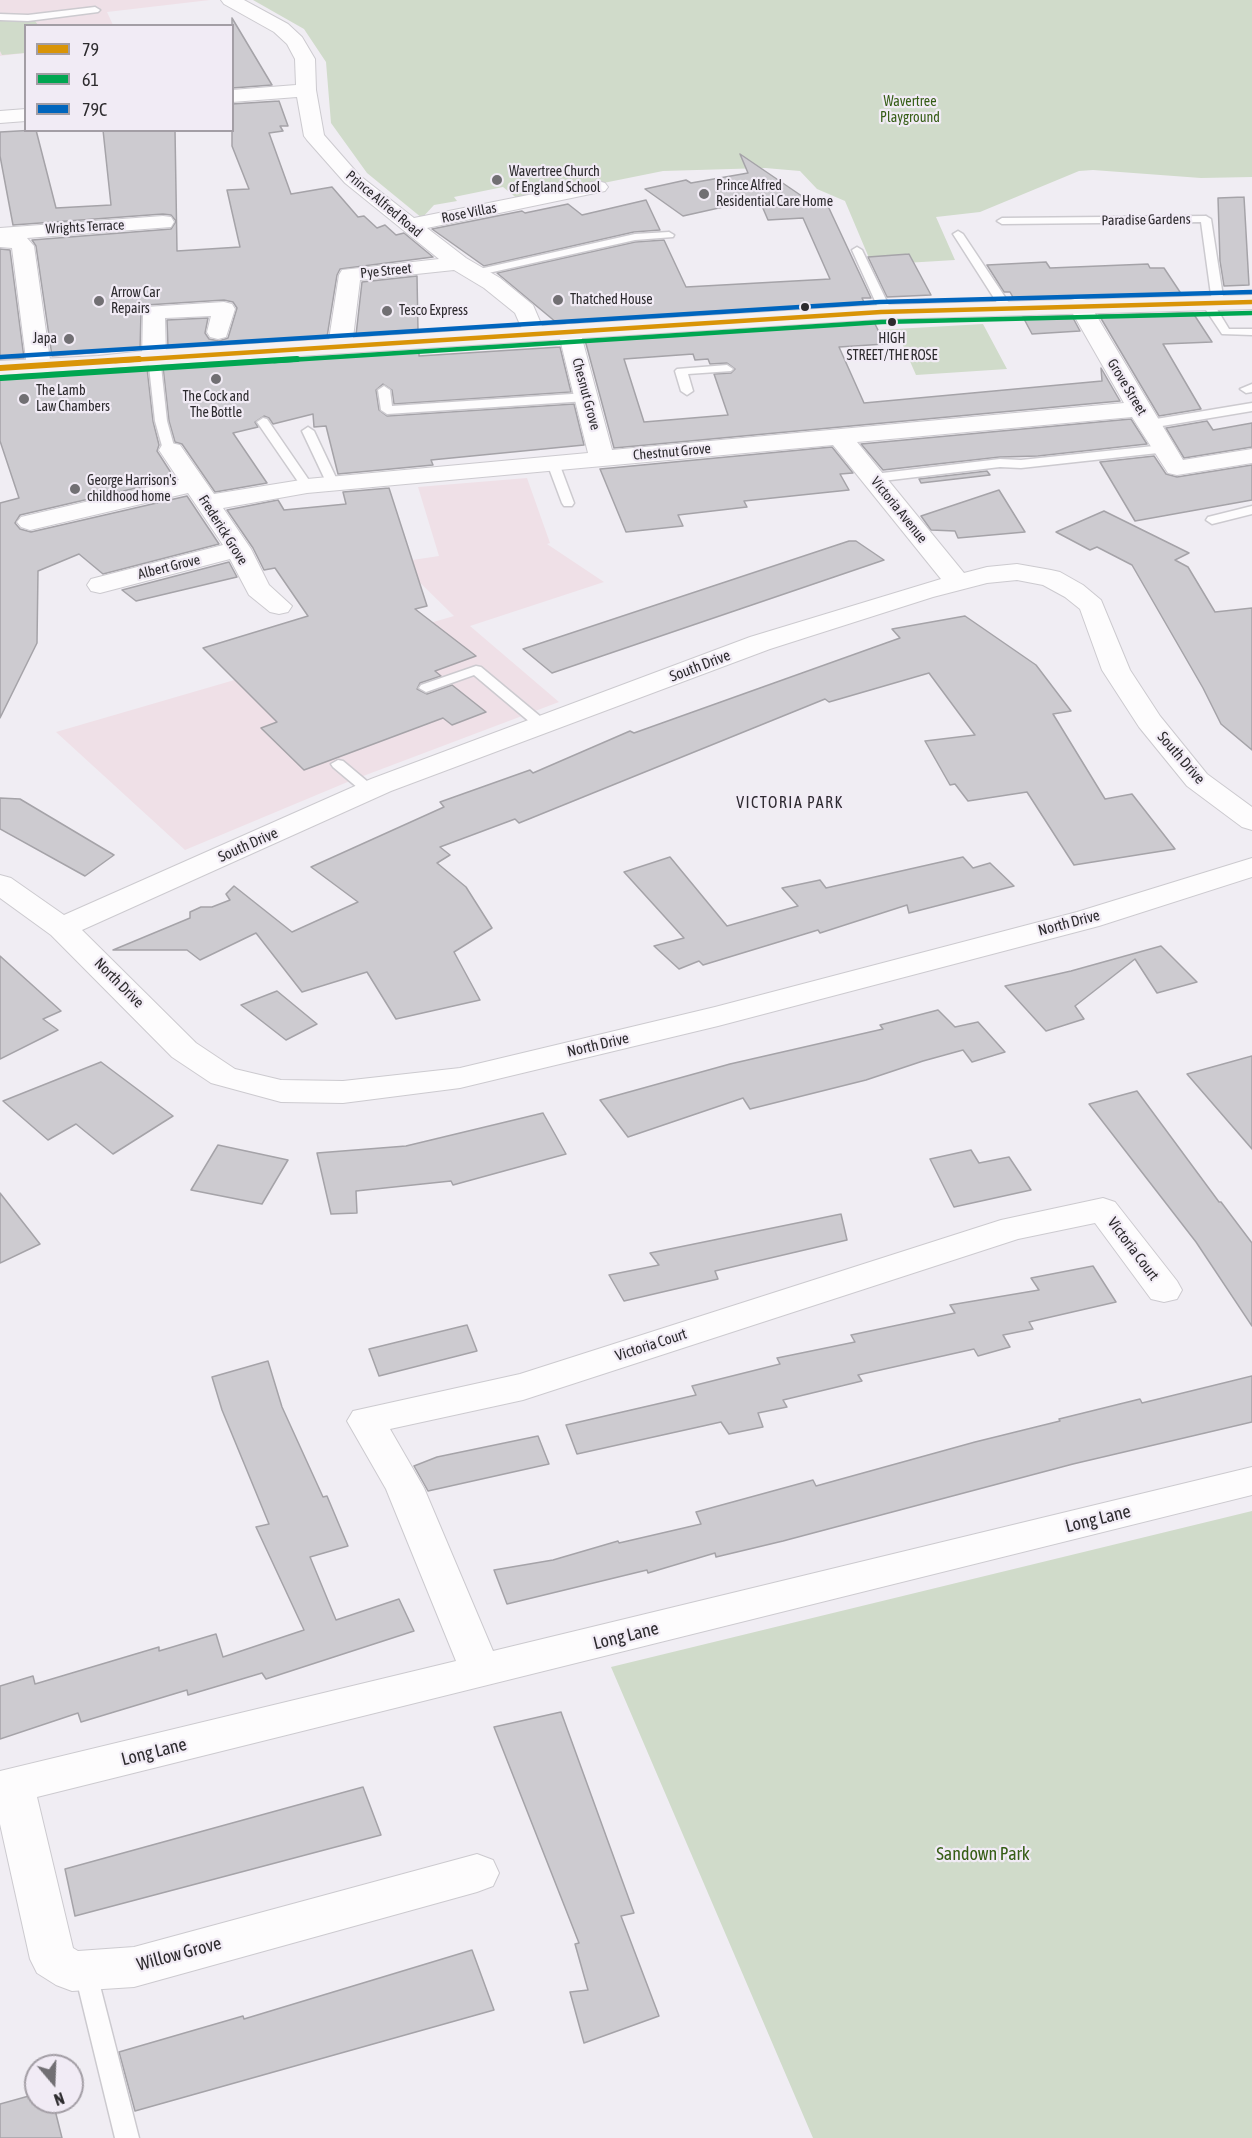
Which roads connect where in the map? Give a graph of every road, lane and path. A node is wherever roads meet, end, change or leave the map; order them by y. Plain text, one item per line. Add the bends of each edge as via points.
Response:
1 (230, 0) edge
2 (95, 10) dead end
3 (0, 17) edge
4 (44, 21) edge
5 (306, 90) junction
6 (234, 96) edge
7 (24, 115) edge
8 (0, 117) edge
9 (598, 187) dead end
10 (1002, 221) dead end
11 (163, 222) dead end
12 (410, 225) junction
13 (958, 234) dead end
14 (669, 235) dead end
15 (7, 238) edge
16 (857, 250) dead end
17 (466, 268) junction
18 (1252, 302) edge
19 (1213, 304) junction
20 (1079, 305) junction
21 (1007, 309) junction
22 (886, 312) junction
23 (569, 331) junction
24 (218, 332) dead end
25 (1252, 332) edge
26 (534, 333) junction
27 (340, 346) junction
28 (154, 357) junction
29 (39, 367) junction
30 (0, 368) edge
31 (727, 369) dead end
32 (384, 390) dead end
33 (687, 391) dead end
34 (587, 397) junction
35 (439, 407) junction
36 (1252, 407) edge
37 (1144, 416) junction
38 (443, 421) dead end
39 (263, 422) dead end
40 (308, 431) dead end
41 (840, 437) junction
42 (170, 448) joint
43 (1252, 456) edge
44 (602, 458) junction
45 (1170, 459) junction
46 (553, 463) junction
47 (874, 478) junction
48 (333, 484) junction
49 (307, 486) junction
50 (200, 494) junction
51 (568, 503) dead end
52 (1252, 510) edge
53 (1212, 520) dead end
54 (30, 522) dead end
55 (238, 549) junction
56 (958, 582) junction
57 (100, 585) dead end
58 (279, 606) dead end
59 (426, 688) dead end
60 (542, 725) junction
61 (338, 764) dead end
62 (369, 790) junction
63 (1252, 821) edge
64 (1252, 867) edge
65 (0, 884) edge
66 (62, 928) junction
67 (1164, 1290) dead end
68 (1252, 1481) edge
69 (481, 1672) junction
70 (7, 1787) edge
71 (477, 1873) dead end
72 (85, 1970) junction
73 (127, 2138) edge

1 - 5 street, Prince Alfred Road via 281,28 296,41 305,59
2 - 4 lane
3 - 4 lane
5 - 6 street
5 - 12 street, Prince Alfred Road via 314,136 352,179
7 - 8 street
9 - 12 street, Rose Villas
10 - 19 lane, Paradise Gardens via 1206,219
11 - 15 street, Wrights Terrace
12 - 17 street, Prince Alfred Road
13 - 21 lane
14 - 17 lane via 635,237
15 - 29 street
16 - 22 lane
17 - 26 street, Prince Alfred Road via 525,310
17 - 27 street, Pye Street via 350,275
18 - 19 main road
19 - 20 main road
19 - 25 lane via 1226,332
20 - 21 main road
20 - 37 street, Grove Street
21 - 22 main road
22 - 23 main road
23 - 26 main road
23 - 34 street, Chesnut Grove
24 - 28 street via 224,309 154,312
26 - 27 main road
27 - 28 main road
28 - 29 main road
28 - 42 lane via 161,420
29 - 30 main road
31 - 33 lane via 681,371
32 - 35 lane via 387,410
34 - 35 lane
34 - 44 street, Chesnut Grove
35 - 38 lane
36 - 37 lane
37 - 41 street, Chestnut Grove
37 - 45 street, Grove Street
39 - 49 lane
40 - 48 lane
41 - 44 street, Chestnut Grove
41 - 47 street, Victoria Avenue
42 - 50 street, Frederick Grove
43 - 45 street
44 - 46 street, Chestnut Grove
45 - 47 lane via 1000,463
46 - 48 street, Chestnut Grove
46 - 51 lane
47 - 56 street, Victoria Avenue
48 - 49 street, Chestnut Grove
49 - 50 street, Chestnut Grove
50 - 54 street, Chestnut Grove
50 - 55 street, Frederick Grove
52 - 53 lane
55 - 57 street, Albert Grove
55 - 58 street, Frederick Grove via 258,589
56 - 60 street, South Drive via 775,638
56 - 63 street, South Drive via 1017,572 1051,578 1074,591 1092,606 1116,670 1149,721 1197,780
59 - 60 lane via 476,670
60 - 62 street, South Drive
61 - 62 lane
62 - 66 street, South Drive
64 - 66 street, North Drive via 1088,919 718,1016 460,1078 343,1092 281,1091 223,1076 184,1050
65 - 66 street, North Drive
67 - 69 street, Victoria Court via 1103,1210 1013,1228 523,1387 366,1421 405,1488
68 - 69 street, Long Lane
69 - 70 street, Long Lane
70 - 72 street, Willow Grove via 53,1959 72,1971
71 - 72 street, Willow Grove via 135,1967
72 - 73 lane

